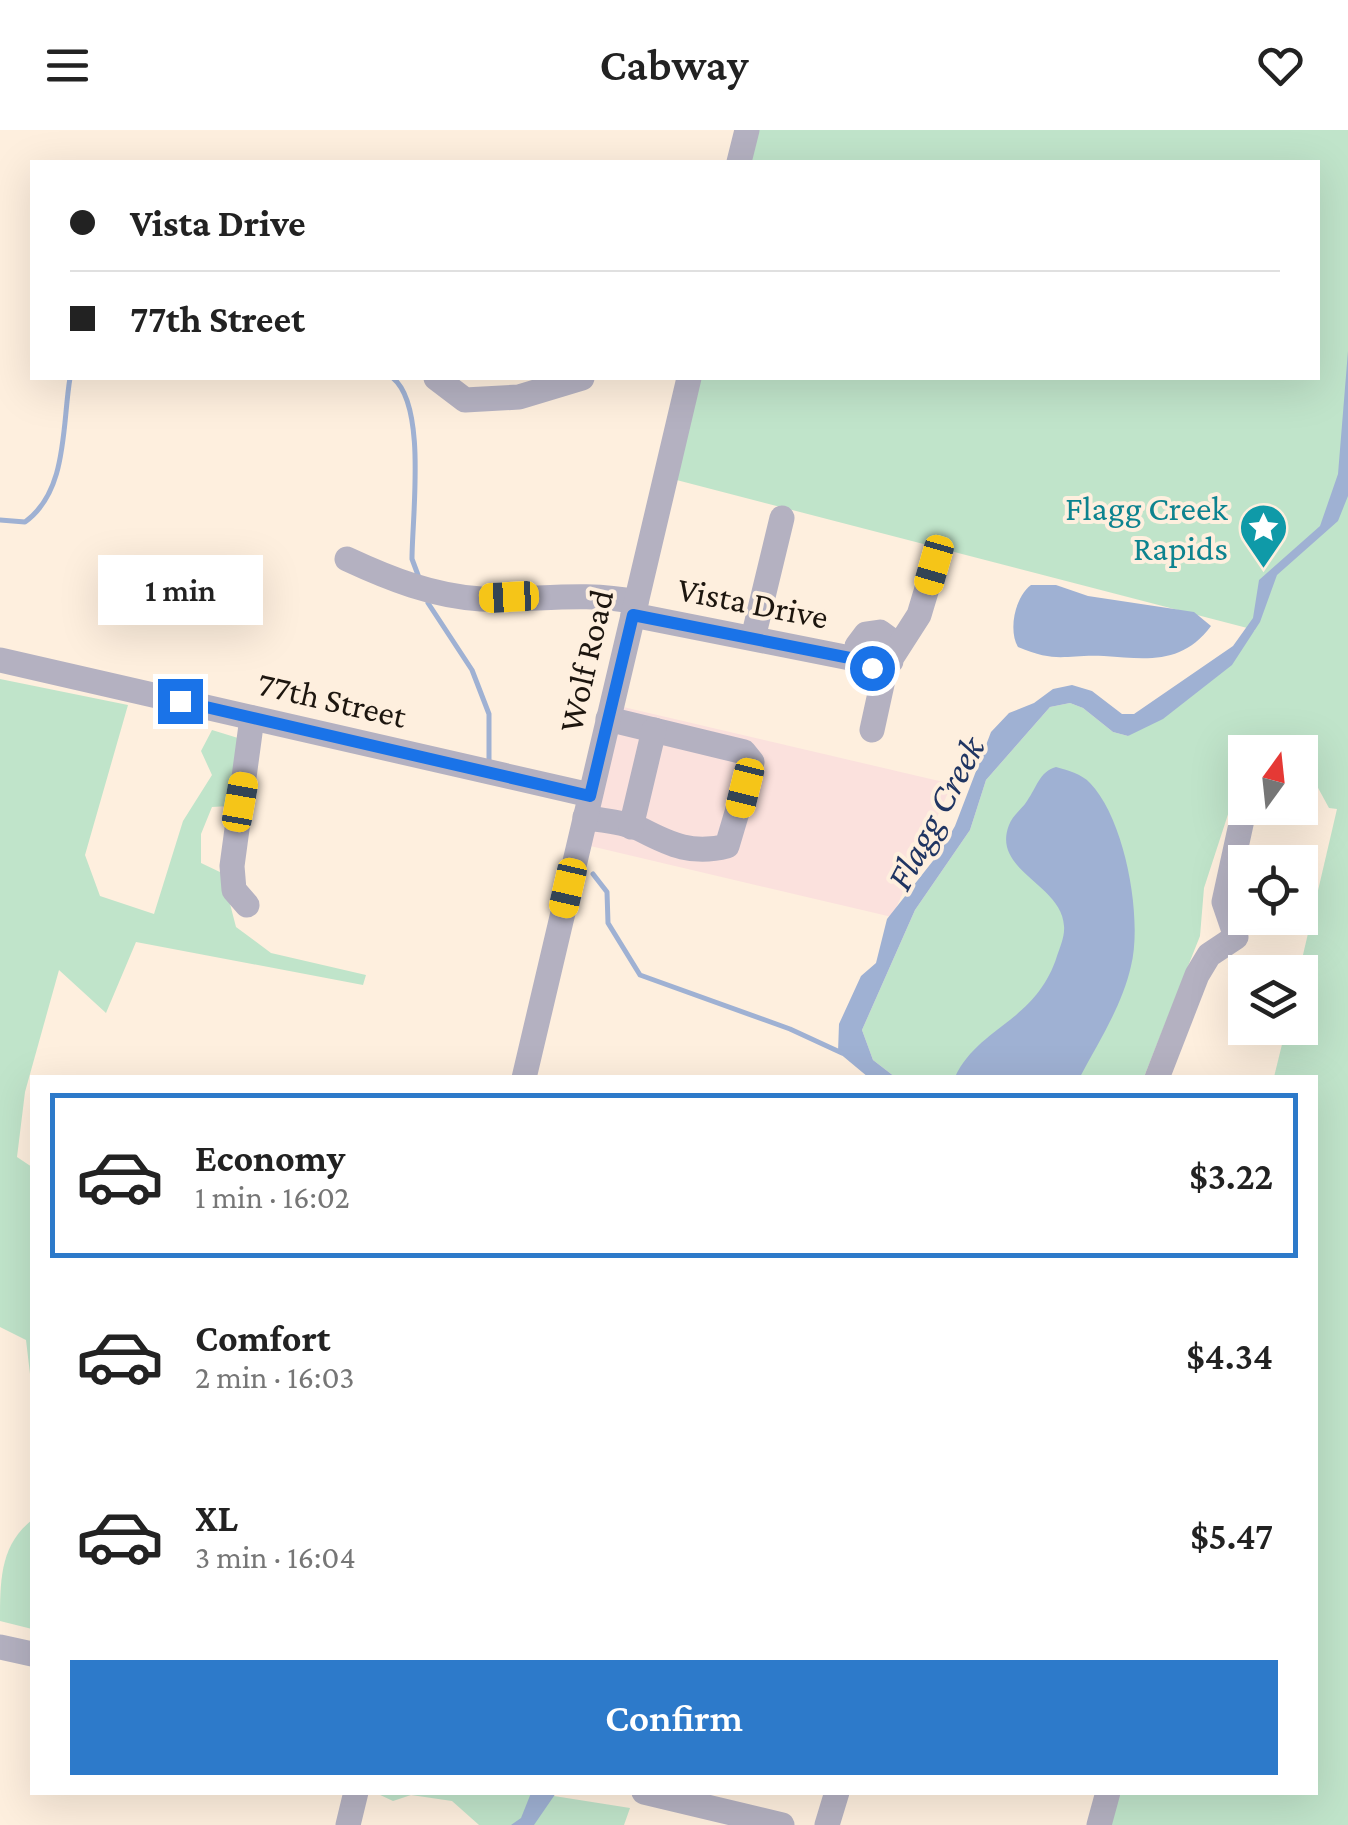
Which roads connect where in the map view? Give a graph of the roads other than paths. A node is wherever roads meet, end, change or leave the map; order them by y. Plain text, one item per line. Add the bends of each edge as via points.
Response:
1 (747, 130) edge
2 (740, 160) edge
3 (439, 380) edge
4 (576, 380) edge
5 (689, 380) edge
6 (782, 518) dead end
7 (348, 559) dead end
8 (934, 565) dead end
9 (634, 608) junction
10 (753, 638) junction
11 (0, 660) edge
12 (880, 660) junction
13 (252, 718) junction
14 (608, 719) junction
15 (654, 730) junction
16 (872, 730) dead end
17 (588, 806) junction
18 (1241, 825) edge
19 (631, 827) junction
20 (247, 906) dead end
21 (525, 1075) edge
22 (1158, 1075) edge
23 (0, 1647) edge
24 (30, 1654) edge
25 (355, 1795) edge
26 (657, 1795) edge
27 (836, 1795) edge
28 (1107, 1795) edge
29 (348, 1825) edge
30 (782, 1825) edge
31 (826, 1825) edge
32 (1099, 1825) edge

1 - 2 street
3 - 4 street via 465,400 519,398
5 - 9 street, Wolf Road
6 - 10 street
7 - 9 street, Vista Drive via 399,583 444,594 595,594
8 - 12 street via 919,615
9 - 10 street, Vista Drive
9 - 14 street, Wolf Road
10 - 12 street, Vista Drive
11 - 13 street, 77th Street
12 - 16 street
13 - 17 street, 77th Street
13 - 20 street via 232,866 234,890
14 - 15 street
14 - 17 street, Wolf Road
15 - 19 street
15 - 19 street, 77th Street via 744,752 752,762 728,846 667,846
17 - 19 street, 77th Street
17 - 21 street, Wolf Road
18 - 22 street via 1224,902 1236,937 1209,956 1197,975
23 - 24 street
25 - 29 street
26 - 30 street
27 - 31 street
28 - 32 street

